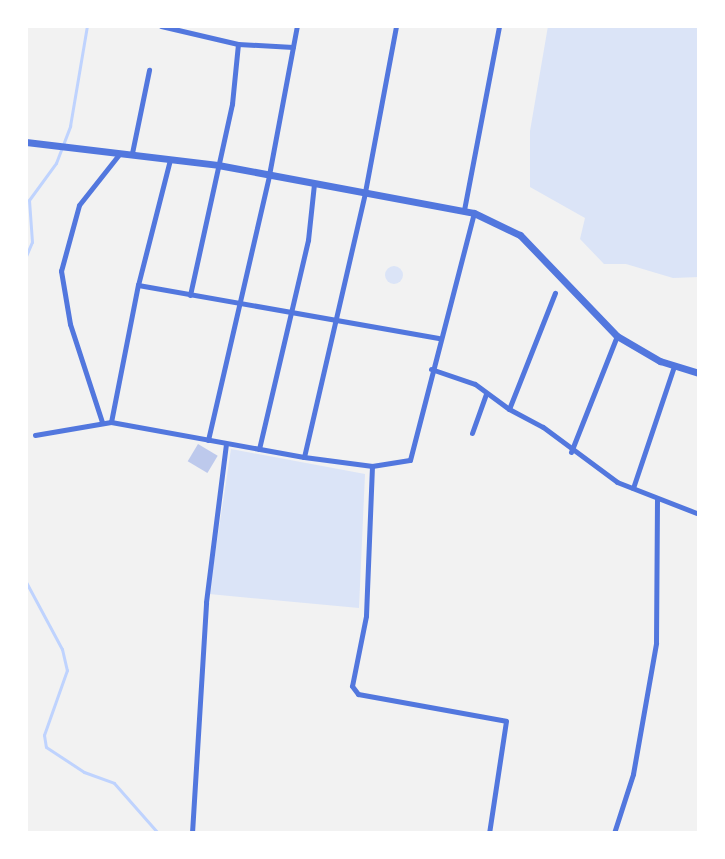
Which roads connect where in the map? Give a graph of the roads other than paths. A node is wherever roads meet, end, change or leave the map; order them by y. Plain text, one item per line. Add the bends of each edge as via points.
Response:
1 (161, 26) edge
2 (297, 26) edge
3 (396, 26) edge
4 (499, 26) edge
5 (238, 44) junction
6 (293, 47) junction
7 (149, 70) dead end
8 (26, 142) edge
9 (121, 152) junction
10 (132, 153) junction
11 (170, 159) junction
12 (218, 165) junction
13 (269, 175) junction
14 (314, 184) junction
15 (365, 192) junction
16 (464, 210) junction
17 (474, 213) junction
18 (138, 285) junction
19 (555, 293) dead end
20 (190, 295) junction
21 (237, 304) junction
22 (292, 312) junction
23 (334, 318) junction
24 (617, 336) junction
25 (438, 338) junction
26 (674, 366) junction
27 (431, 369) junction
28 (699, 373) edge
29 (486, 394) junction
30 (509, 409) junction
31 (102, 422) junction
32 (111, 422) junction
33 (472, 433) dead end
34 (35, 435) dead end
35 (208, 440) junction
36 (226, 444) junction
37 (259, 449) junction
38 (571, 452) junction
39 (304, 457) junction
40 (372, 466) junction
41 (633, 488) junction
42 (657, 499) junction
43 (699, 513) edge
44 (192, 833) edge
45 (489, 833) edge
46 (614, 833) edge

1 - 5 street
2 - 6 street
3 - 15 street
4 - 16 street
5 - 6 street
5 - 12 street
6 - 13 street
7 - 10 street
8 - 9 street
9 - 10 street
9 - 31 street via 109,174 79,205 61,271 70,324
10 - 11 street
11 - 12 street
11 - 18 street
12 - 13 street
12 - 20 street
13 - 14 street
13 - 21 street
14 - 15 street
14 - 22 street
15 - 16 street
15 - 23 street
16 - 17 street
17 - 24 street via 520,235
17 - 25 street
18 - 20 street
18 - 32 street
19 - 30 street
20 - 21 street
21 - 22 street
21 - 35 street
22 - 23 street
22 - 37 street
23 - 25 street
23 - 39 street
24 - 26 street
24 - 38 street
25 - 27 street
26 - 28 street
26 - 41 street
27 - 29 street via 475,384
27 - 40 street via 410,460
29 - 30 street
29 - 33 street
30 - 38 street via 543,427
31 - 32 street
31 - 34 street
32 - 35 street
35 - 36 street
36 - 37 street
36 - 44 street via 206,602
37 - 39 street
38 - 41 street
39 - 40 street
40 - 45 street via 368,603 352,686 358,694 506,721
41 - 42 street
42 - 43 street
42 - 46 street via 656,643 633,774

